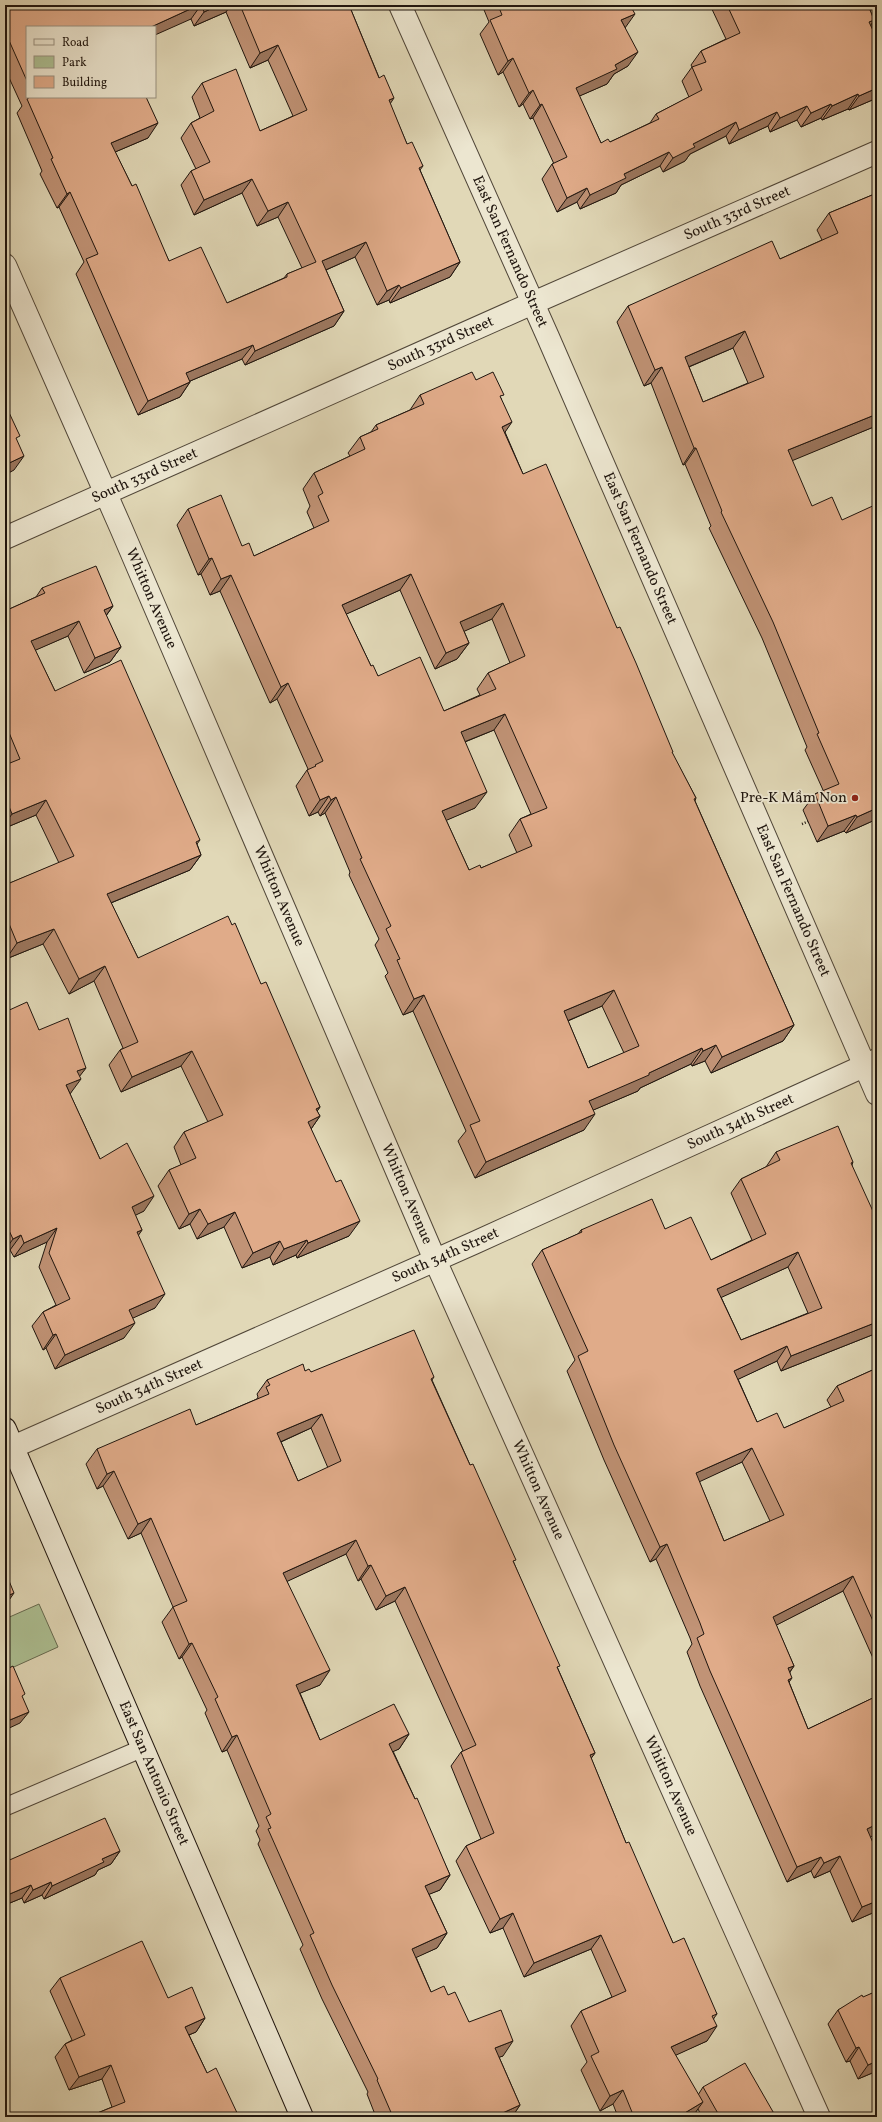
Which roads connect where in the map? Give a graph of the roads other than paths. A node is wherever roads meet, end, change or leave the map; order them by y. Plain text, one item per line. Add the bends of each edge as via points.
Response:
1 (400, 5) edge
2 (877, 152) edge
3 (5, 265) edge
4 (533, 302) junction
5 (105, 494) junction
6 (5, 538) edge
7 (871, 1063) edge
8 (877, 1094) edge
9 (436, 1260) junction
10 (8, 1442) edge
11 (143, 1748) junction
12 (5, 1807) edge
13 (302, 2117) edge
14 (819, 2117) edge

1 - 4 street, East San Fernando Street
2 - 4 street, South 33rd Street
3 - 5 street, Whitton Avenue
4 - 5 street, South 33rd Street
4 - 7 street, East San Fernando Street
5 - 6 street, South 33rd Street
5 - 9 street, Whitton Avenue
7 - 8 street, East San Fernando Street
7 - 9 street, South 34th Street
9 - 10 street, South 34th Street
9 - 14 street, Whitton Avenue
10 - 11 street, East San Antonio Street
11 - 12 lane
11 - 13 street, East San Antonio Street

